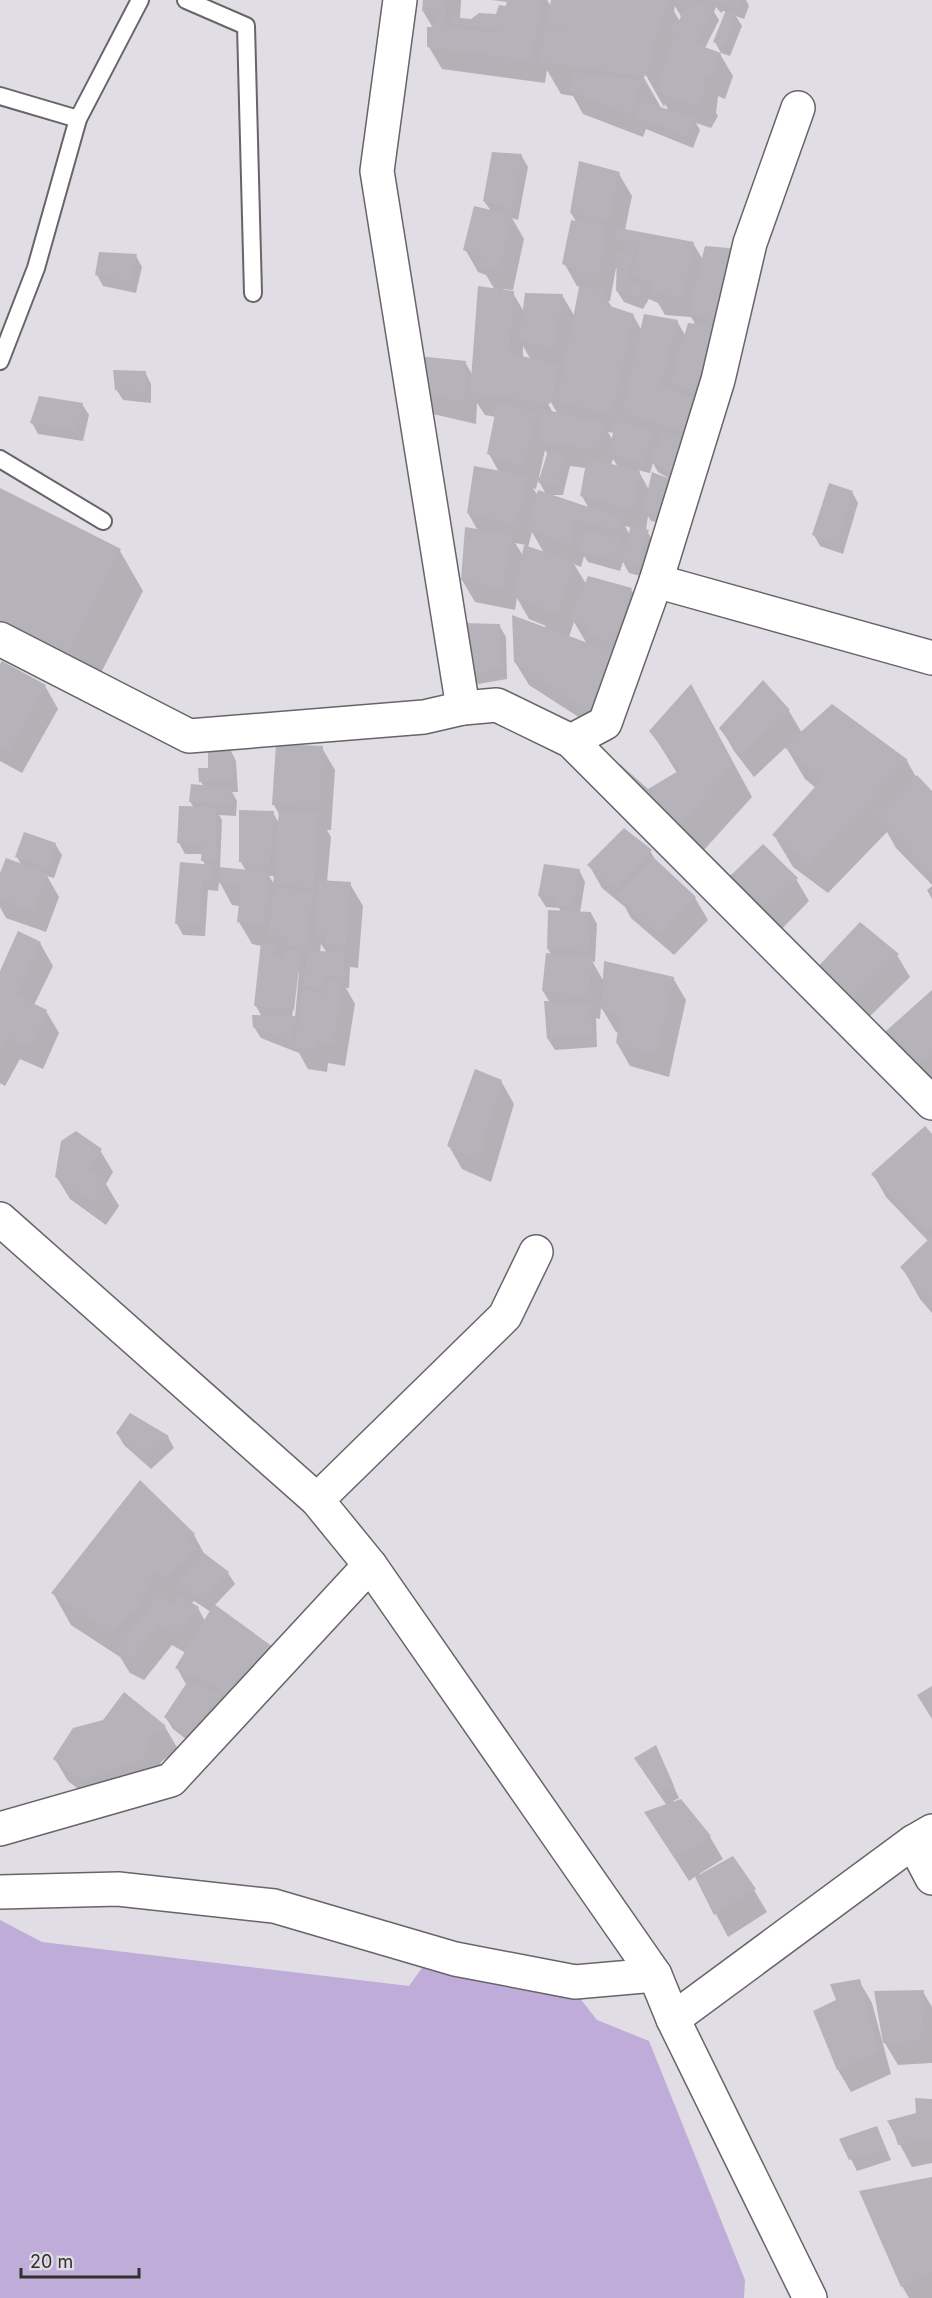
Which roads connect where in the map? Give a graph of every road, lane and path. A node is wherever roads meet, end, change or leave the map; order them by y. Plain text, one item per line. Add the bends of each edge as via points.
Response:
1 (140, 0) edge
2 (186, 0) edge
3 (400, 0) edge
4 (0, 96) edge
5 (798, 108) dead end
6 (78, 118) junction
7 (253, 293) dead end
8 (0, 361) edge
9 (0, 459) edge
10 (103, 521) dead end
11 (656, 581) junction
12 (0, 639) edge
13 (929, 660) edge
14 (463, 708) junction
15 (571, 741) junction
16 (932, 1103) edge
17 (0, 1219) edge
18 (536, 1252) dead end
19 (317, 1500) junction
20 (370, 1565) junction
21 (0, 1829) edge
22 (922, 1836) edge
23 (932, 1878) edge
24 (0, 1892) edge
25 (655, 1975) junction
26 (673, 2019) junction
27 (810, 2298) edge

1 - 6 lane
2 - 7 lane via 246,26
3 - 14 street via 378,171
4 - 6 lane
5 - 11 street via 750,243 718,380
6 - 8 lane via 36,268
9 - 10 lane
11 - 13 street
11 - 15 street via 605,723
12 - 14 street via 189,736 424,717
14 - 15 street via 497,705
15 - 16 street
17 - 19 street
18 - 19 street via 505,1316
19 - 20 street
20 - 21 street via 171,1780
20 - 25 street
22 - 23 street
22 - 26 street
24 - 25 street via 118,1889 274,1906 455,1959 575,1982
25 - 26 street
26 - 27 street

